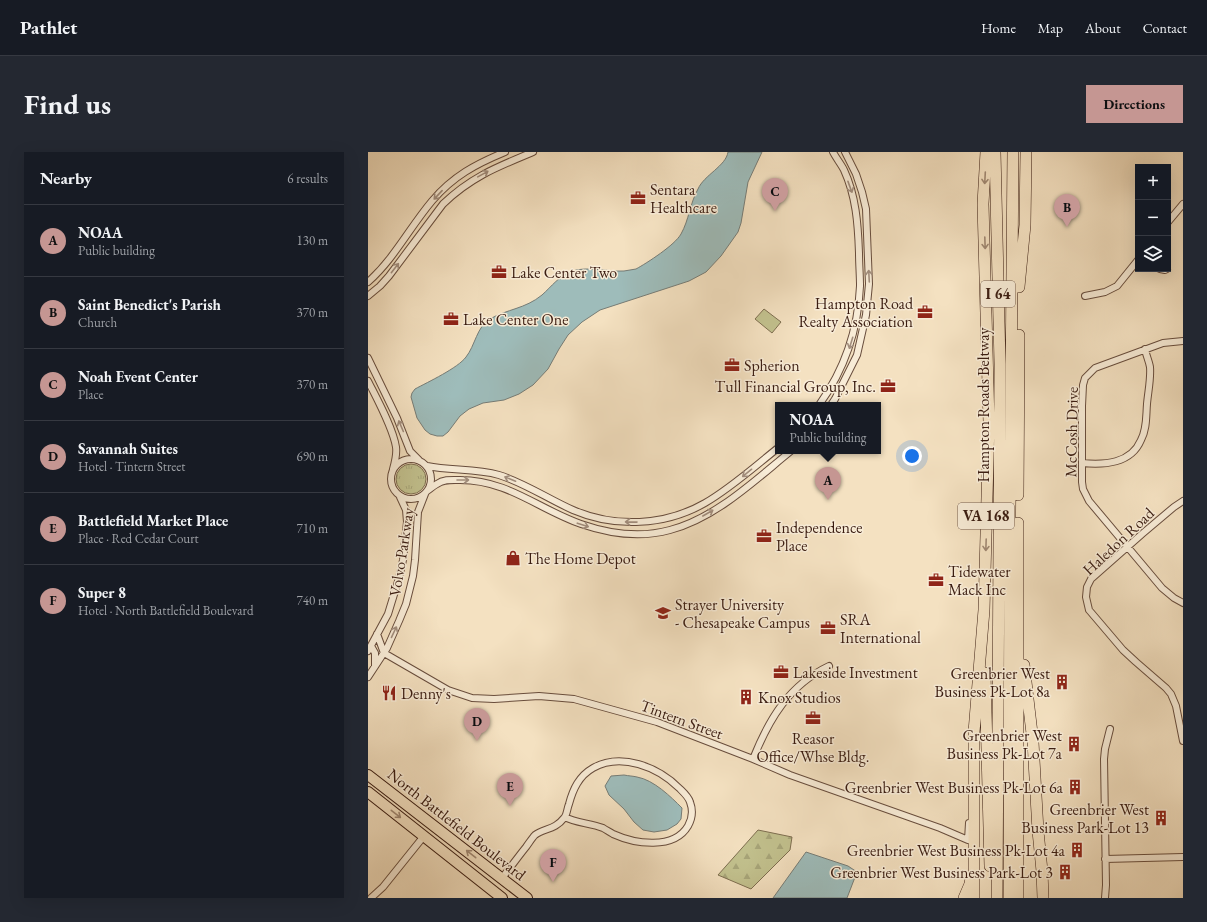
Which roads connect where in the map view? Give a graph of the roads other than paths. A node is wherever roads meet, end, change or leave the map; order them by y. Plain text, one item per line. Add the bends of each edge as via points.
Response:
1 (505, 152) edge
2 (533, 152) edge
3 (833, 152) edge
4 (845, 152) edge
5 (986, 152) edge
6 (995, 152) edge
7 (1001, 152) edge
8 (1013, 152) edge
9 (1020, 152) edge
10 (1026, 152) edge
11 (1183, 204) edge
12 (1171, 218) edge
13 (1135, 264) edge
14 (368, 282) edge
15 (1019, 287) junction
16 (368, 296) edge
17 (1085, 296) dead end
18 (1183, 341) edge
19 (1145, 349) junction
20 (368, 358) edge
21 (368, 381) edge
22 (821, 402) edge
23 (833, 402) edge
24 (775, 450) edge
25 (787, 454) edge
26 (418, 460) junction
27 (1082, 463) junction
28 (427, 466) junction
29 (393, 469) junction
30 (426, 492) junction
31 (400, 497) junction
32 (1183, 501) edge
33 (1127, 547) junction
34 (1183, 603) edge
35 (984, 610) junction
36 (1018, 612) junction
37 (378, 634) junction
38 (370, 648) edge
39 (384, 653) junction
40 (829, 666) dead end
41 (374, 669) junction
42 (368, 677) edge
43 (1110, 729) dead end
44 (1183, 740) edge
45 (971, 751) dead end
46 (753, 759) junction
47 (368, 775) edge
48 (368, 792) edge
49 (565, 817) junction
50 (1038, 831) junction
51 (424, 836) junction
52 (971, 843) junction
53 (1183, 857) edge
54 (1105, 859) junction
55 (502, 878) junction
56 (371, 898) edge
57 (502, 898) edge
58 (527, 898) edge
59 (964, 898) edge
60 (974, 898) edge
61 (991, 898) edge
62 (997, 898) edge
63 (1001, 898) edge
64 (1009, 898) edge
65 (1018, 898) edge
66 (1038, 898) edge
67 (1043, 898) edge
68 (1105, 898) edge

1 -> 14 street via 462,173 441,191 387,262
16 -> 2 street via 389,276 451,196 486,172
3 -> 22 street via 844,170 856,208 860,286 854,334 834,382
23 -> 4 street via 857,355 866,315 869,284 866,209 856,174
5 -> 35 highway, VA 168 via 984,204 989,422
6 - 62 highway, Hampton Roads Beltway / I 64 via 1000,364
7 - 63 highway
8 - 64 highway
9 - 15 highway, I 64
10 - 15 highway via 1025,225
11 - 12 street
13 - 17 street via 1117,286 1105,292
15 - 36 highway, I 64
18 - 19 street, McCosh Drive via 1163,343
19 - 27 street, McCosh Drive via 1098,366 1091,370 1083,383
19 - 27 street via 1150,371 1142,440 1126,458 1104,463
26 -> 20 street via 410,451
21 - 29 street, Volvo Parkway via 396,446
24 -> 28 street via 704,504 676,516 639,522 618,522 593,517 573,510 517,482 481,470 440,469
30 -> 25 street via 446,480 486,482 510,490 570,520 600,530 635,535 670,530 709,514
26 - 28 street
26 - 29 street via 404,460
27 - 33 street, McCosh Drive via 1083,489 1089,501
28 - 30 street, Volvo Parkway via 431,481
29 - 31 street, Volvo Parkway via 391,483
30 - 31 street, Volvo Parkway via 412,500
39 -> 30 street, Volvo Parkway via 410,589 416,560 418,512
31 - 37 street, Volvo Parkway via 406,510 407,522 403,560 388,614
32 - 33 street, Haledon Road
33 - 34 street, McCosh Drive via 1162,588
33 - 44 street, Haledon Road via 1090,580 1086,593 1088,606 1123,650 1171,694
35 - 52 highway, VA 168 via 974,732
35 - 61 highway
36 - 50 highway via 1033,742
36 - 65 highway, I 64
37 - 38 street, Volvo Parkway
37 - 39 street
38 - 41 street via 376,656
39 - 41 street, Volvo Parkway
39 - 46 street, Tintern Street via 448,690 472,698 539,696 574,699 662,724
40 - 46 street via 804,682 782,704 764,733
41 - 42 street, Volvo Parkway
43 - 54 street via 1104,759
45 - 52 street
46 - 52 street, Tintern Street via 792,776 940,828
55 -> 47 main road, North Battlefield Boulevard
48 -> 51 main road, North Battlefield Boulevard
49 - 49 street via 573,789 584,774 600,764 618,761 654,770 674,782 687,796 692,809 689,823 680,835 656,843 624,838 591,824
49 - 55 street via 555,826 535,835
50 - 66 highway
50 - 67 highway
51 - 56 street via 383,888
51 - 57 main road, North Battlefield Boulevard
52 - 59 highway via 970,884
52 - 60 highway, VA 168
53 - 54 street
54 - 68 street
55 - 58 main road, North Battlefield Boulevard

